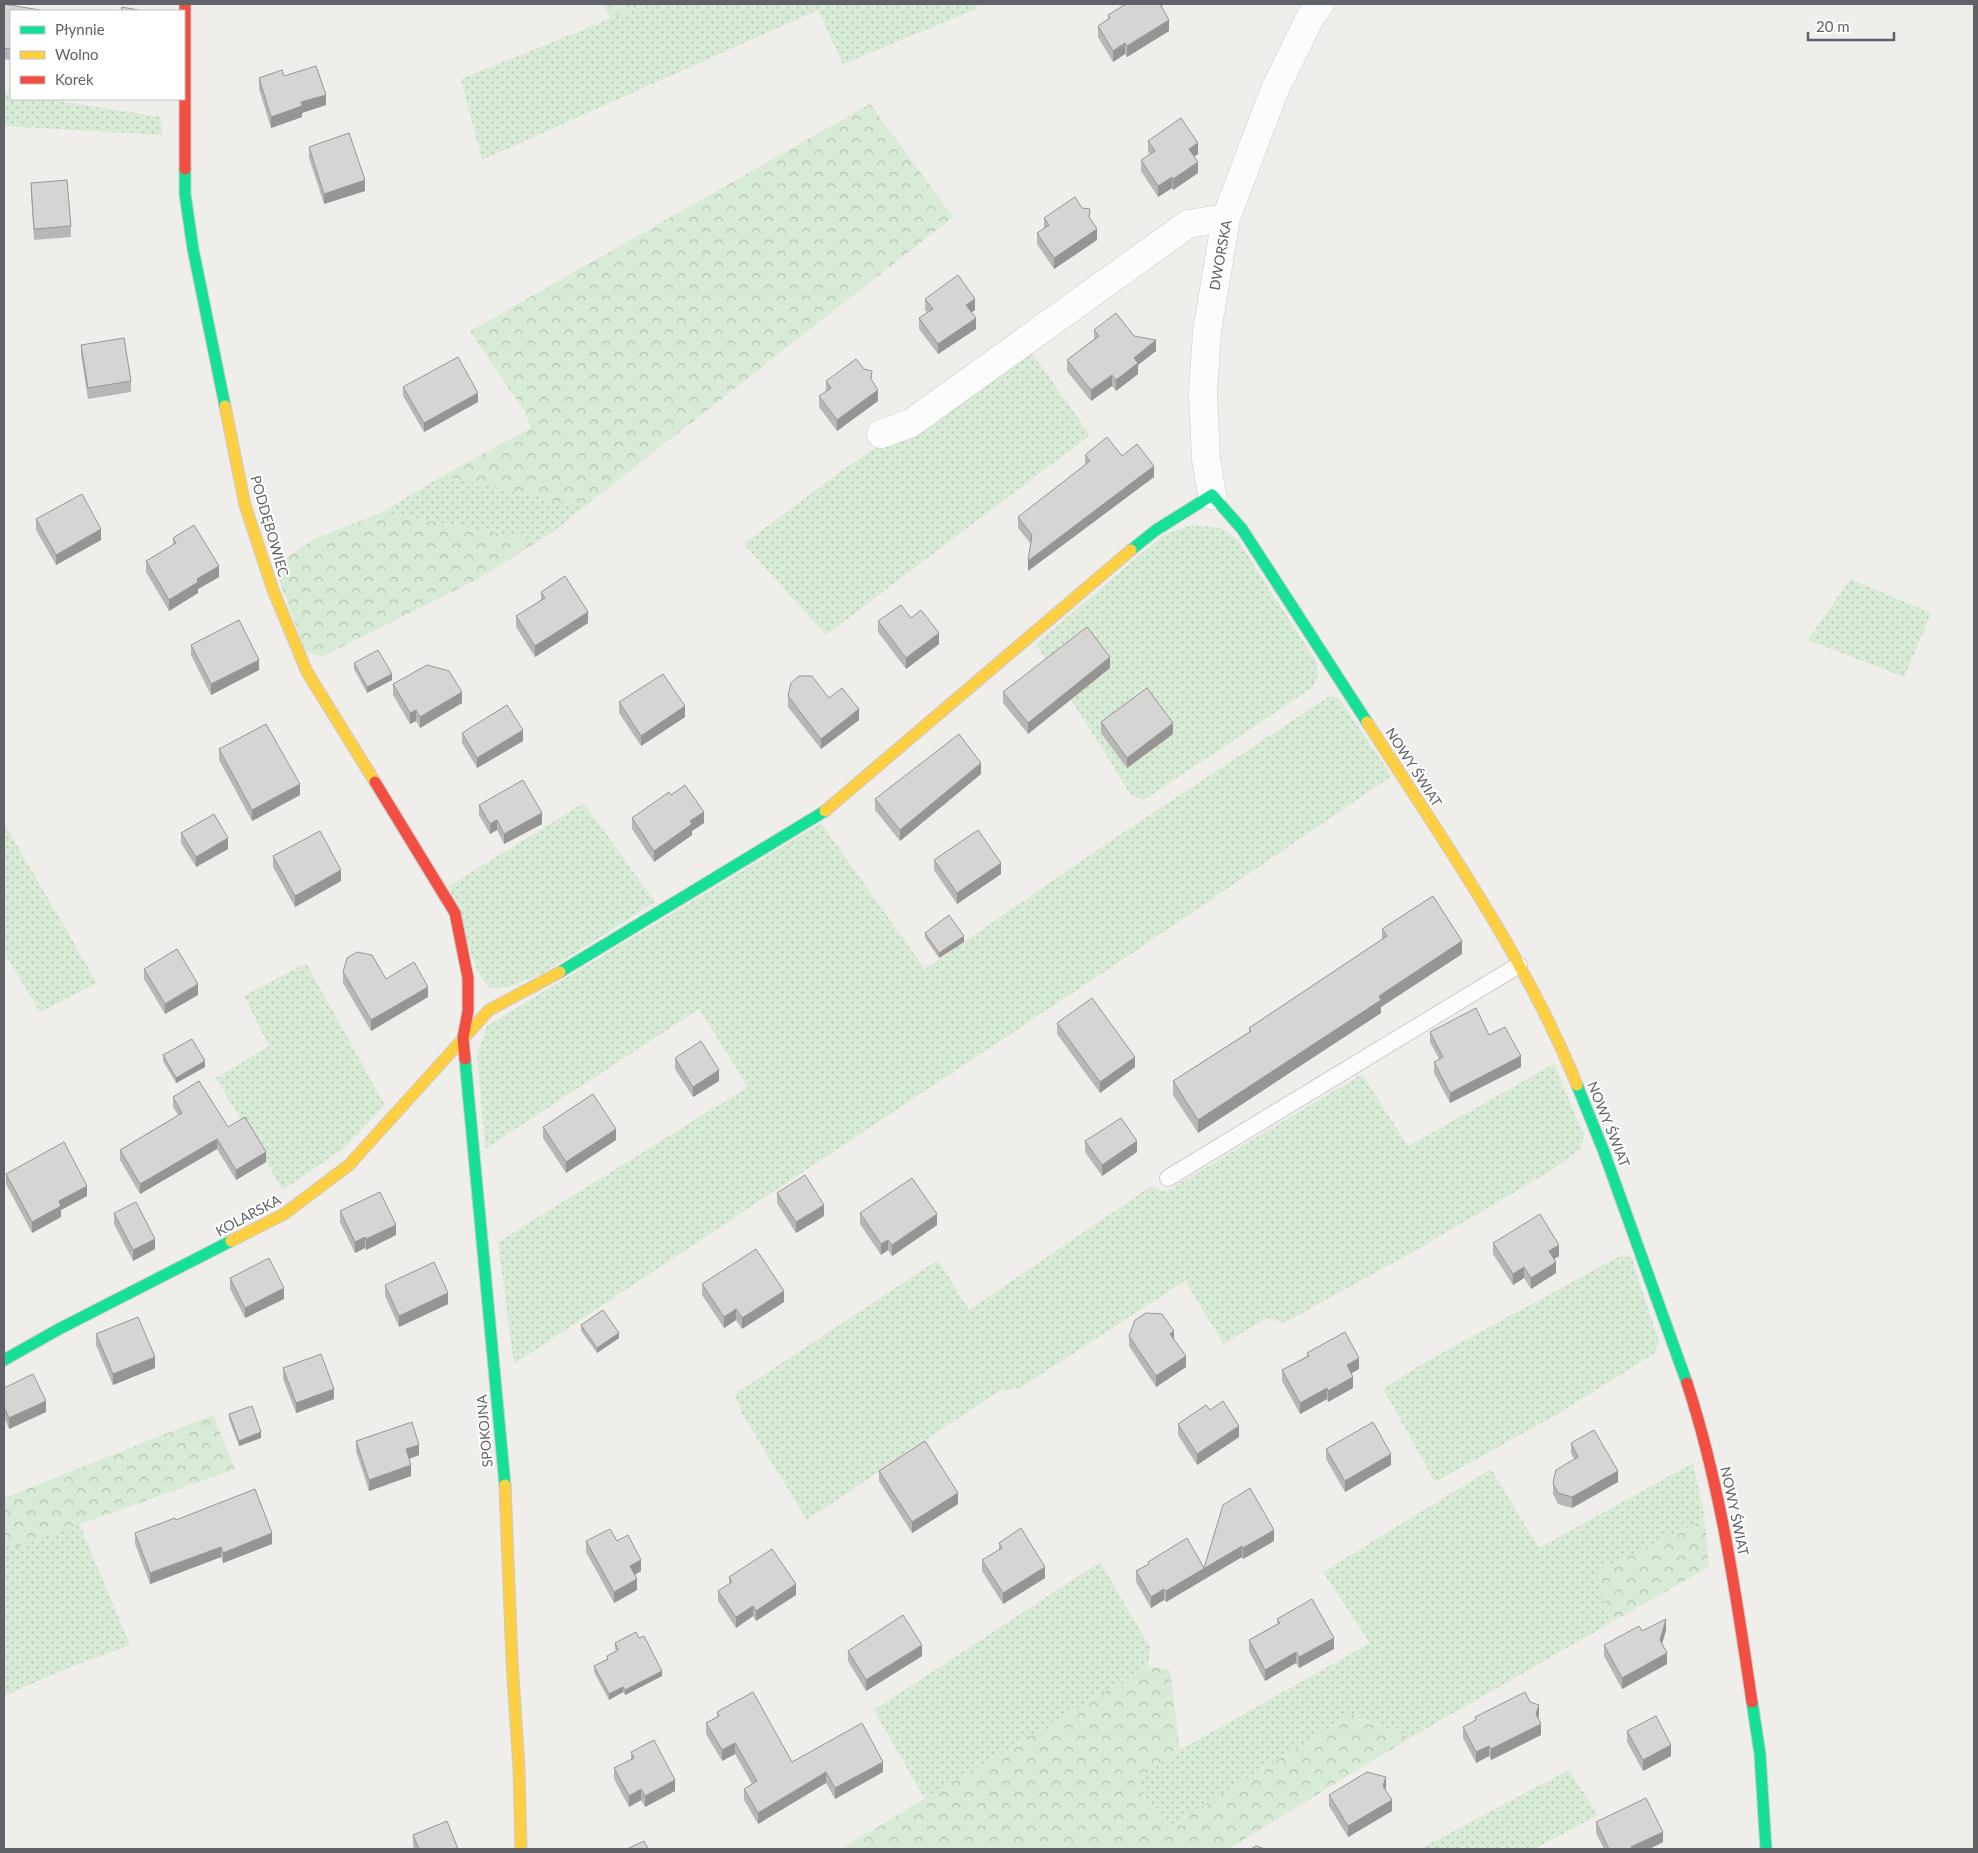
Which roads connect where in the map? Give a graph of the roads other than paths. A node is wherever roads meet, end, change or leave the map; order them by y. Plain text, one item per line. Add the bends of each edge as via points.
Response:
1 (185, 4) edge
2 (1320, 4) edge
3 (1226, 218) junction
4 (881, 434) dead end
5 (1212, 495) junction
6 (1519, 965) junction
7 (468, 1012) joint
8 (463, 1038) junction
9 (1168, 1178) dead end
10 (4, 1360) edge
11 (521, 1849) edge
12 (1766, 1849) edge

1 - 7 street, PODDĘBOWIEC via 185,194 245,505 273,590 307,672 455,913 468,978
2 - 3 street, DWORSKA via 1310,16 1275,90
3 - 4 street via 1188,224 911,423
3 - 5 street, DWORSKA via 1207,331 1203,393 1206,459
5 - 6 street, NOWY ŚWIAT via 1242,529 1487,908
5 - 8 street, KOLARSKA via 1156,530 1092,582 827,810 574,965 490,1010
6 - 9 lane
6 - 12 street, NOWY ŚWIAT via 1575,1080 1604,1152 1694,1404 1720,1507 1739,1613 1760,1754
7 - 8 street, SPOKOJNA
8 - 10 street, KOLARSKA via 349,1165 284,1214
8 - 11 street, SPOKOJNA via 505,1490

